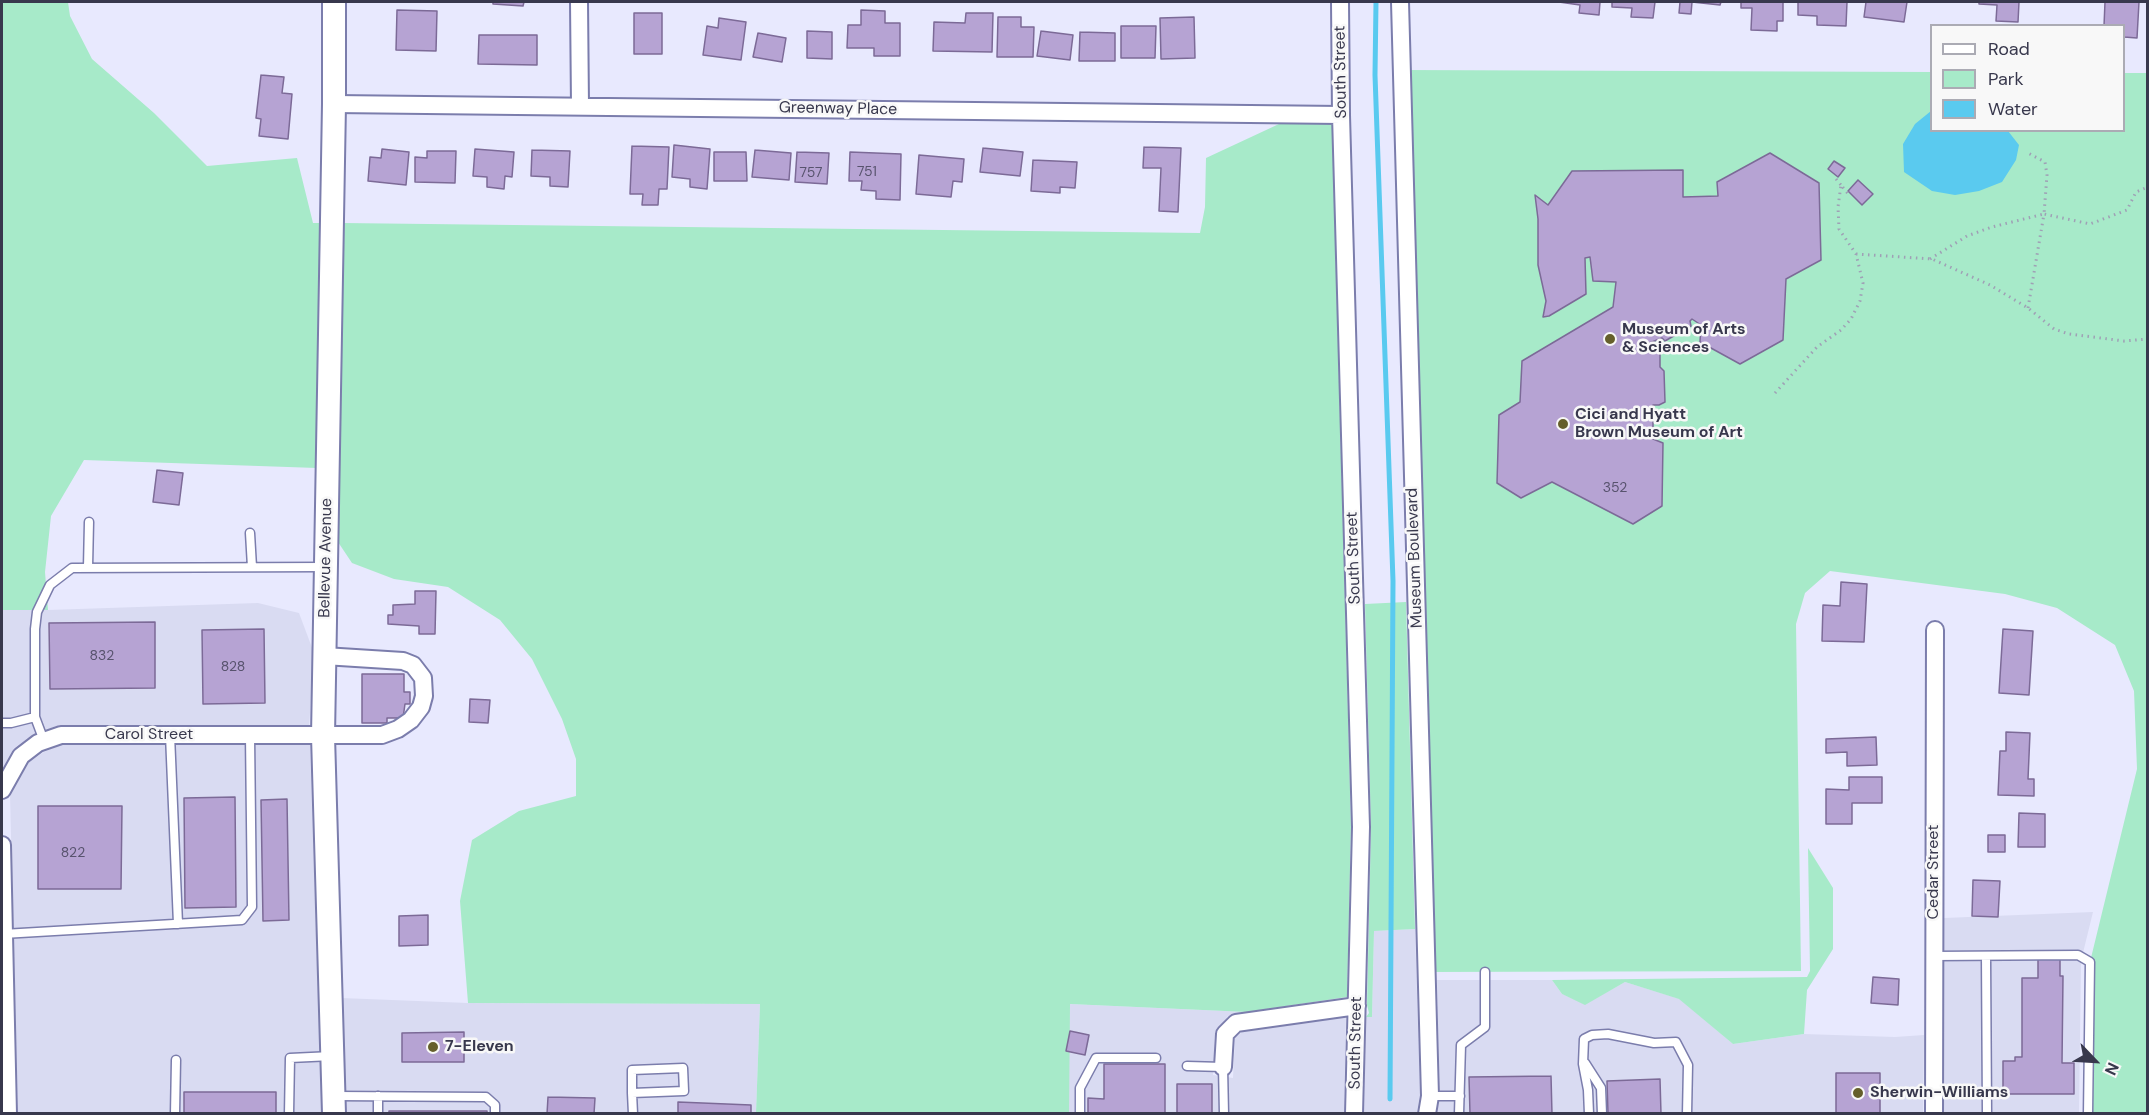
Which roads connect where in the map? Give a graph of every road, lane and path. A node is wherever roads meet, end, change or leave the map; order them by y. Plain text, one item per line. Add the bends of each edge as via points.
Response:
1 (334, 2) edge
2 (579, 2) edge
3 (1341, 2) edge
4 (1400, 2) edge
5 (334, 104) junction
6 (580, 106) junction
7 (1341, 115) junction
8 (2028, 153) dead end
9 (1836, 179) dead end
10 (1841, 185) junction
11 (2148, 187) edge
12 (1850, 196) dead end
13 (2044, 214) junction
14 (1856, 254) junction
15 (1930, 259) junction
16 (2028, 308) junction
17 (2148, 339) edge
18 (1775, 393) dead end
19 (89, 522) dead end
20 (250, 533) dead end
21 (88, 567) junction
22 (252, 567) junction
23 (326, 567) junction
24 (1935, 630) dead end
25 (324, 656) junction
26 (35, 717) junction
27 (2, 723) edge
28 (170, 735) junction
29 (250, 736) junction
30 (323, 736) junction
31 (44, 741) junction
32 (2, 790) edge
33 (2, 846) edge
34 (178, 924) junction
35 (3, 934) junction
36 (1934, 956) junction
37 (1986, 956) junction
38 (1485, 972) dead end
39 (1357, 1006) junction
40 (333, 1056) junction
41 (1156, 1058) dead end
42 (176, 1060) dead end
43 (1583, 1060) junction
44 (1187, 1066) dead end
45 (1224, 1067) junction
46 (632, 1093) junction
47 (378, 1096) junction
48 (1430, 1096) junction
49 (1460, 1096) junction
50 (334, 1105) edge
51 (8, 1113) edge
52 (175, 1113) edge
53 (289, 1113) edge
54 (378, 1113) edge
55 (495, 1113) edge
56 (633, 1113) edge
57 (1080, 1113) edge
58 (1224, 1113) edge
59 (1354, 1113) edge
60 (1427, 1113) edge
61 (1460, 1113) edge
62 (1588, 1113) edge
63 (1602, 1113) edge
64 (1687, 1113) edge
65 (1934, 1113) edge
66 (1987, 1113) edge
67 (2088, 1113) edge

1 - 5 street, Bellevue Avenue
2 - 6 street
3 - 7 street, South Street
4 - 48 street, Museum Boulevard
5 - 6 street, Greenway Place
5 - 23 street, Bellevue Avenue
6 - 7 street, Greenway Place
7 - 39 street, South Street via 1361,827
8 - 13 path via 2045,162
9 - 10 path
10 - 12 path
10 - 14 path via 1839,229
11 - 13 path via 2136,192 2127,210 2090,224
13 - 15 path via 1967,236
13 - 16 path
14 - 15 path
14 - 18 path via 1863,283 1851,319
15 - 16 path via 1990,285
16 - 17 path via 2069,334
19 - 21 lane
20 - 22 lane
21 - 22 lane
21 - 26 lane via 72,568 50,585 37,612
22 - 23 lane
23 - 25 street, Bellevue Avenue
24 - 36 street, Cedar Street
25 - 30 street, Bellevue Avenue
25 - 30 street, Carol Street via 413,665 423,678 424,696 411,720 398,729 382,735
26 - 27 lane
26 - 31 lane
28 - 29 street, Carol Street
28 - 31 street, Carol Street via 61,735
28 - 34 lane
29 - 30 street, Carol Street
29 - 34 lane via 252,907 242,920
30 - 40 street, Bellevue Avenue
31 - 32 street, Carol Street via 21,756
33 - 35 street
34 - 35 lane
35 - 51 street
36 - 37 lane
36 - 65 street, Cedar Street
37 - 66 lane
37 - 67 lane via 2078,955 2090,962
38 - 49 lane via 1485,1027 1461,1045
39 - 45 street via 1236,1023 1226,1034
39 - 59 street, South Street
40 - 50 street, Bellevue Avenue
40 - 53 lane via 290,1059
41 - 57 lane via 1096,1058 1080,1088
42 - 52 lane
43 - 62 lane
43 - 63 lane via 1601,1088
43 - 64 lane via 1584,1039 1592,1035 1676,1042 1688,1065
44 - 45 lane
45 - 58 lane
46 - 46 lane via 684,1091 683,1068 632,1070
46 - 56 lane
47 - 50 lane
47 - 54 lane
47 - 55 lane via 486,1097 495,1106
48 - 49 lane
48 - 60 street, Museum Boulevard
49 - 61 lane

